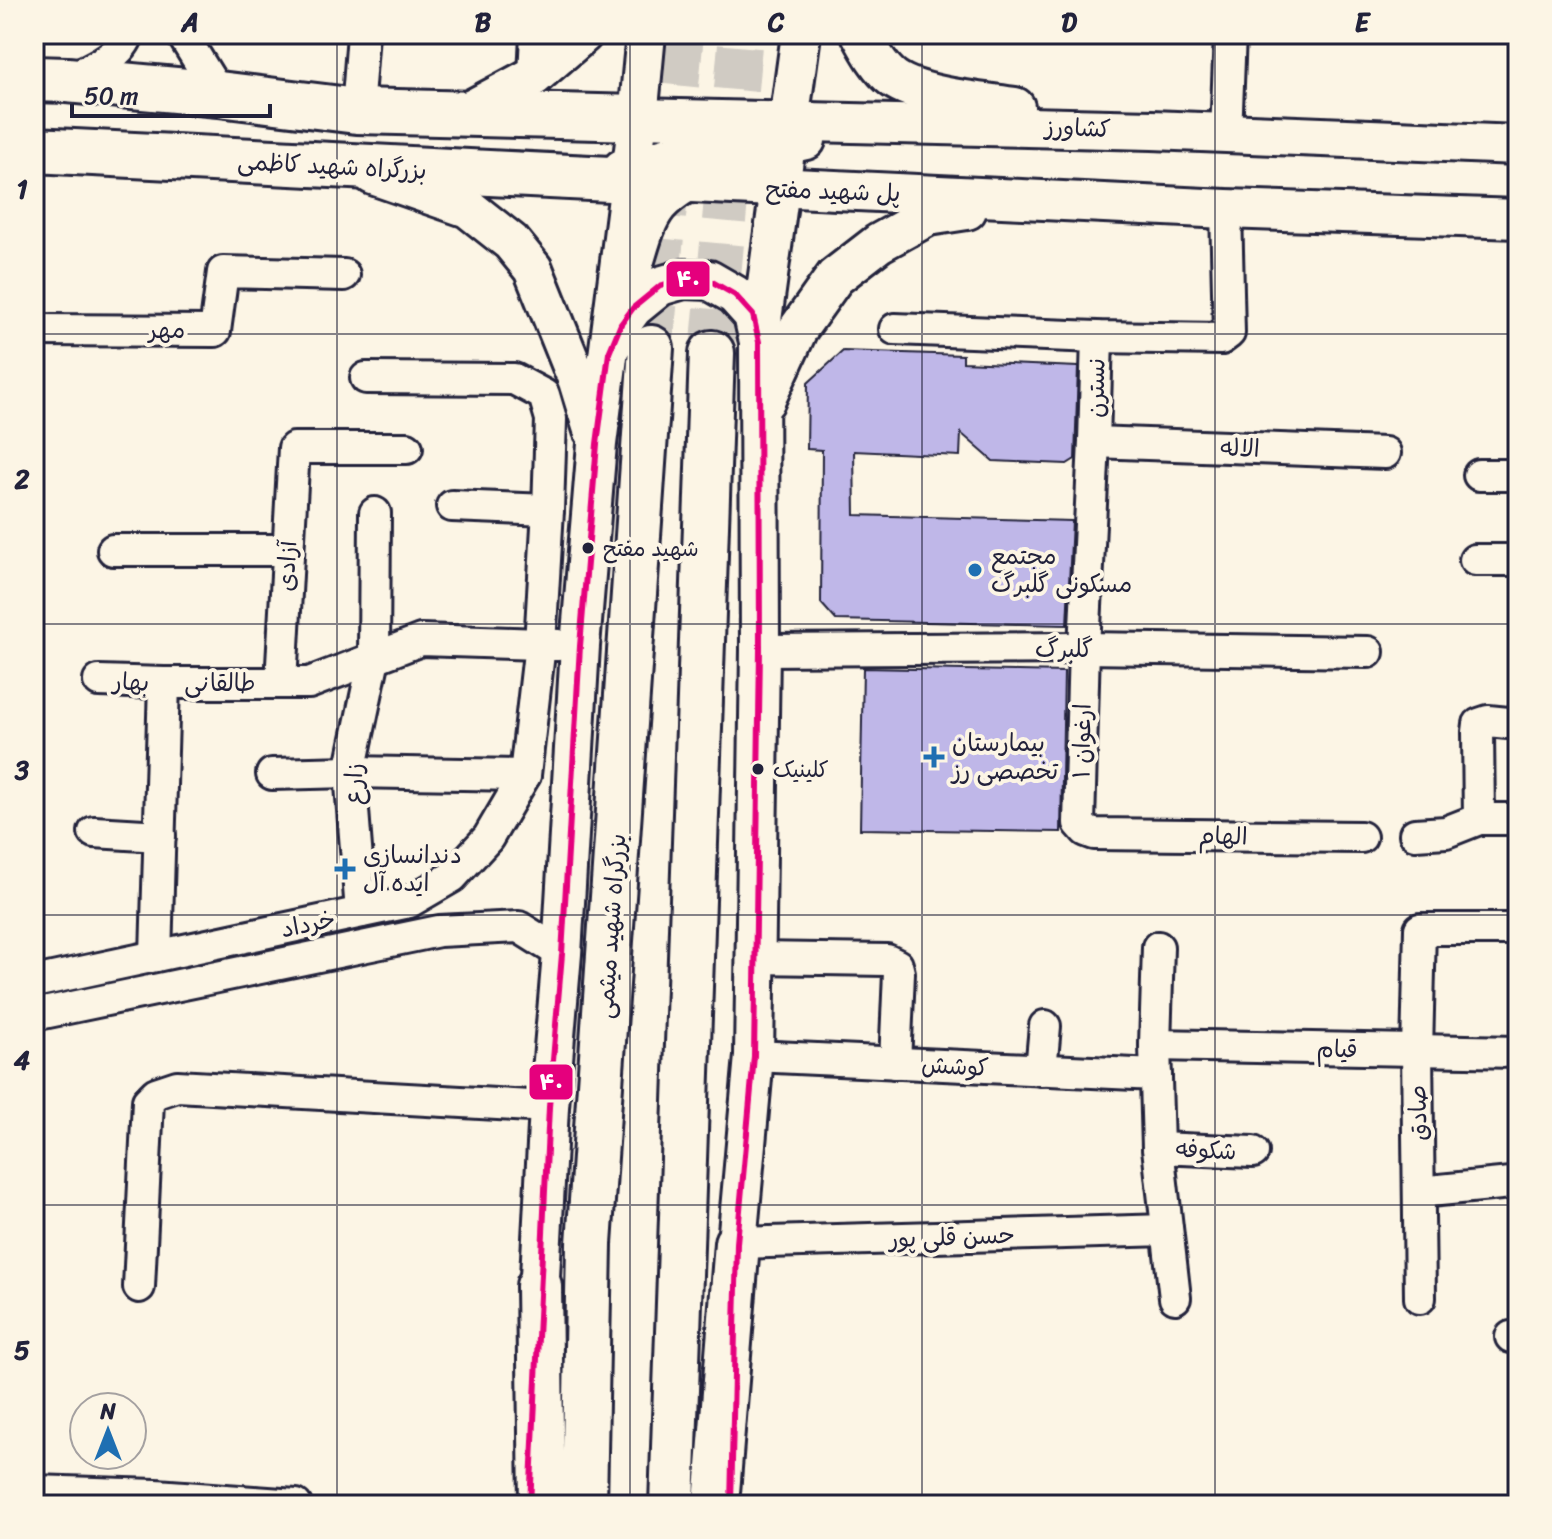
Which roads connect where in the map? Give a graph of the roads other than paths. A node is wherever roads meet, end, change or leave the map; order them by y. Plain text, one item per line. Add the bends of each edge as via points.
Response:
1 (128, 34) edge
2 (182, 34) edge
3 (363, 34) edge
4 (536, 34) edge
5 (583, 34) edge
6 (646, 34) edge
7 (794, 34) edge
8 (801, 34) edge
9 (861, 34) edge
10 (1230, 34) edge
11 (534, 76) junction
12 (51, 79) edge
13 (219, 94) junction
14 (357, 111) junction
15 (465, 113) junction
16 (638, 118) junction
17 (746, 120) junction
18 (1152, 130) junction
19 (788, 133) junction
20 (1226, 134) junction
21 (1518, 145) edge
22 (34, 150) edge
23 (351, 167) junction
24 (631, 174) junction
25 (687, 184) junction
26 (780, 189) junction
27 (1037, 199) junction
28 (1226, 209) junction
29 (1518, 219) edge
30 (344, 275) dead end
31 (895, 329) dead end
32 (34, 330) edge
33 (1097, 337) junction
34 (759, 342) junction
35 (651, 348) tunnel mouth
36 (609, 353) junction
37 (712, 353) tunnel mouth
38 (366, 378) dead end
39 (759, 414) junction
40 (1094, 442) junction
41 (597, 444) junction
42 (407, 448) dead end
43 (1385, 453) dead end
44 (1479, 475) dead end
45 (1518, 475) edge
46 (452, 506) dead end
47 (548, 510) junction
48 (375, 513) dead end
49 (113, 550) dead end
50 (288, 550) junction
51 (1475, 560) dead end
52 (1518, 560) edge
53 (540, 644) junction
54 (580, 646) junction
55 (1084, 648) junction
56 (760, 650) junction
57 (1368, 652) dead end
58 (374, 658) junction
59 (99, 681) dead end
60 (164, 683) junction
61 (281, 683) junction
62 (1518, 724) edge
63 (350, 772) junction
64 (272, 774) dead end
65 (525, 775) junction
66 (1479, 819) junction
67 (1518, 819) edge
68 (1086, 831) joint
69 (94, 832) dead end
70 (1415, 834) dead end
71 (160, 836) junction
72 (1361, 837) dead end
73 (361, 912) junction
74 (1518, 929) edge
75 (1158, 947) dead end
76 (562, 954) junction
77 (156, 956) junction
78 (755, 958) junction
79 (34, 982) edge
80 (34, 1015) edge
81 (1045, 1026) dead end
82 (1155, 1045) junction
83 (1417, 1051) junction
84 (1518, 1052) edge
85 (754, 1056) junction
86 (895, 1063) junction
87 (1041, 1070) junction
88 (1156, 1075) junction
89 (549, 1107) junction
90 (1158, 1148) junction
91 (1253, 1152) dead end
92 (1511, 1183) dead end
93 (1419, 1192) junction
94 (1167, 1230) junction
95 (737, 1243) junction
96 (539, 1286) junction
97 (139, 1287) dead end
98 (1175, 1298) dead end
99 (1420, 1298) dead end
100 (34, 1491) edge
101 (156, 1500) edge
102 (296, 1505) edge
103 (530, 1505) edge
104 (542, 1505) edge
105 (584, 1505) edge
106 (672, 1505) edge
107 (716, 1505) edge
108 (731, 1505) edge

1 - 12 street via 106,61
2 - 13 street
3 - 14 street
4 - 11 street
5 - 11 main road
6 - 16 main road
7 - 17 main road via 782,69
8 - 19 main road
9 - 18 main road via 892,78 917,91
10 - 20 street
11 - 15 main road
12 - 13 highway
13 - 14 highway
14 - 15 highway
15 - 16 highway
16 - 17 main road, کشاورز
16 - 24 main road
17 - 19 main road, کشاورز
17 - 24 main road via 705,146
18 - 19 main road, کشاورز
18 - 20 main road, کشاورز
19 - 25 main road
19 - 26 main road
20 - 21 main road, کشاورز
22 - 23 highway, بزرگراه شهید کاظمی
23 - 24 highway, بزرگراه شهید کاظمی via 527,176
23 - 41 main road via 468,208 511,242 533,269
24 - 25 main road, پل شهید مفتح
24 - 36 main road
25 - 26 main road, پل شهید مفتح
25 - 36 main road via 658,205 645,228
26 - 27 main road, پل شهید مفتح
26 - 34 main road
27 - 28 main road
27 - 39 main road via 928,216 879,243 835,277 798,329
28 - 29 main road
28 - 33 street, نسترن via 1225,337
30 - 32 street, مهر via 223,272 215,331
31 - 33 street
33 - 40 street, نسترن
34 - 36 main road via 753,315 735,295 709,280 684,279 660,286 633,308
34 - 39 main road
35 - 105 highway, بزرگراه شهید میثمی via 589,1244
36 - 41 main road
37 - 106 highway
38 - 47 street, خرداد via 514,379 544,395 551,419
39 - 56 main road
40 - 43 street, الاله
40 - 55 street, نسترن
41 - 54 main road
42 - 50 street, آزادی via 294,448
44 - 45 street
46 - 47 street
47 - 53 street, خرداد
48 - 58 street, زارع
49 - 50 street
50 - 61 street, آزادی
51 - 52 street
53 - 54 street
53 - 58 street, طالقانی via 421,640
53 - 65 street, خرداد
54 - 76 main road
55 - 56 street, گلبرگ
55 - 57 street, گلبرگ
55 - 68 street, ارغوان ۱ via 1079,823
56 - 78 main road
58 - 61 street, طالقانی via 309,683
58 - 63 street, زارع
59 - 60 street, بهار
60 - 61 street, طالقانی
60 - 71 street, طالقانی
62 - 66 street via 1479,724
63 - 64 street
63 - 65 street
63 - 73 street, زارع
65 - 73 street, خرداد via 488,838 452,877 409,902
66 - 67 street
66 - 70 street via 1446,832
68 - 72 street, الهام
69 - 71 street
71 - 77 street, طالقانی
73 - 77 street, خرداد
74 - 83 street, صادق via 1420,929
75 - 82 street
76 - 80 street, خرداد via 519,927 439,931
76 - 89 main road
77 - 79 street, خرداد
78 - 85 main road
78 - 86 street via 887,960 897,965
81 - 87 street
82 - 83 street, قیام
82 - 88 street
83 - 84 street, قیام
83 - 93 street, صادق
85 - 86 street, کوشش
85 - 95 main road
86 - 87 street, کوشش
87 - 88 street, کوشش
88 - 90 street
89 - 96 main road
89 - 97 street via 177,1086 156,1093 148,1101
90 - 91 street, شکوفه
90 - 94 street
92 - 93 street
93 - 99 street, صادق
94 - 95 street, حسن قلی پور
94 - 98 street
95 - 107 highway
95 - 108 main road
96 - 103 main road
96 - 104 highway
100 - 101 street
101 - 102 street

